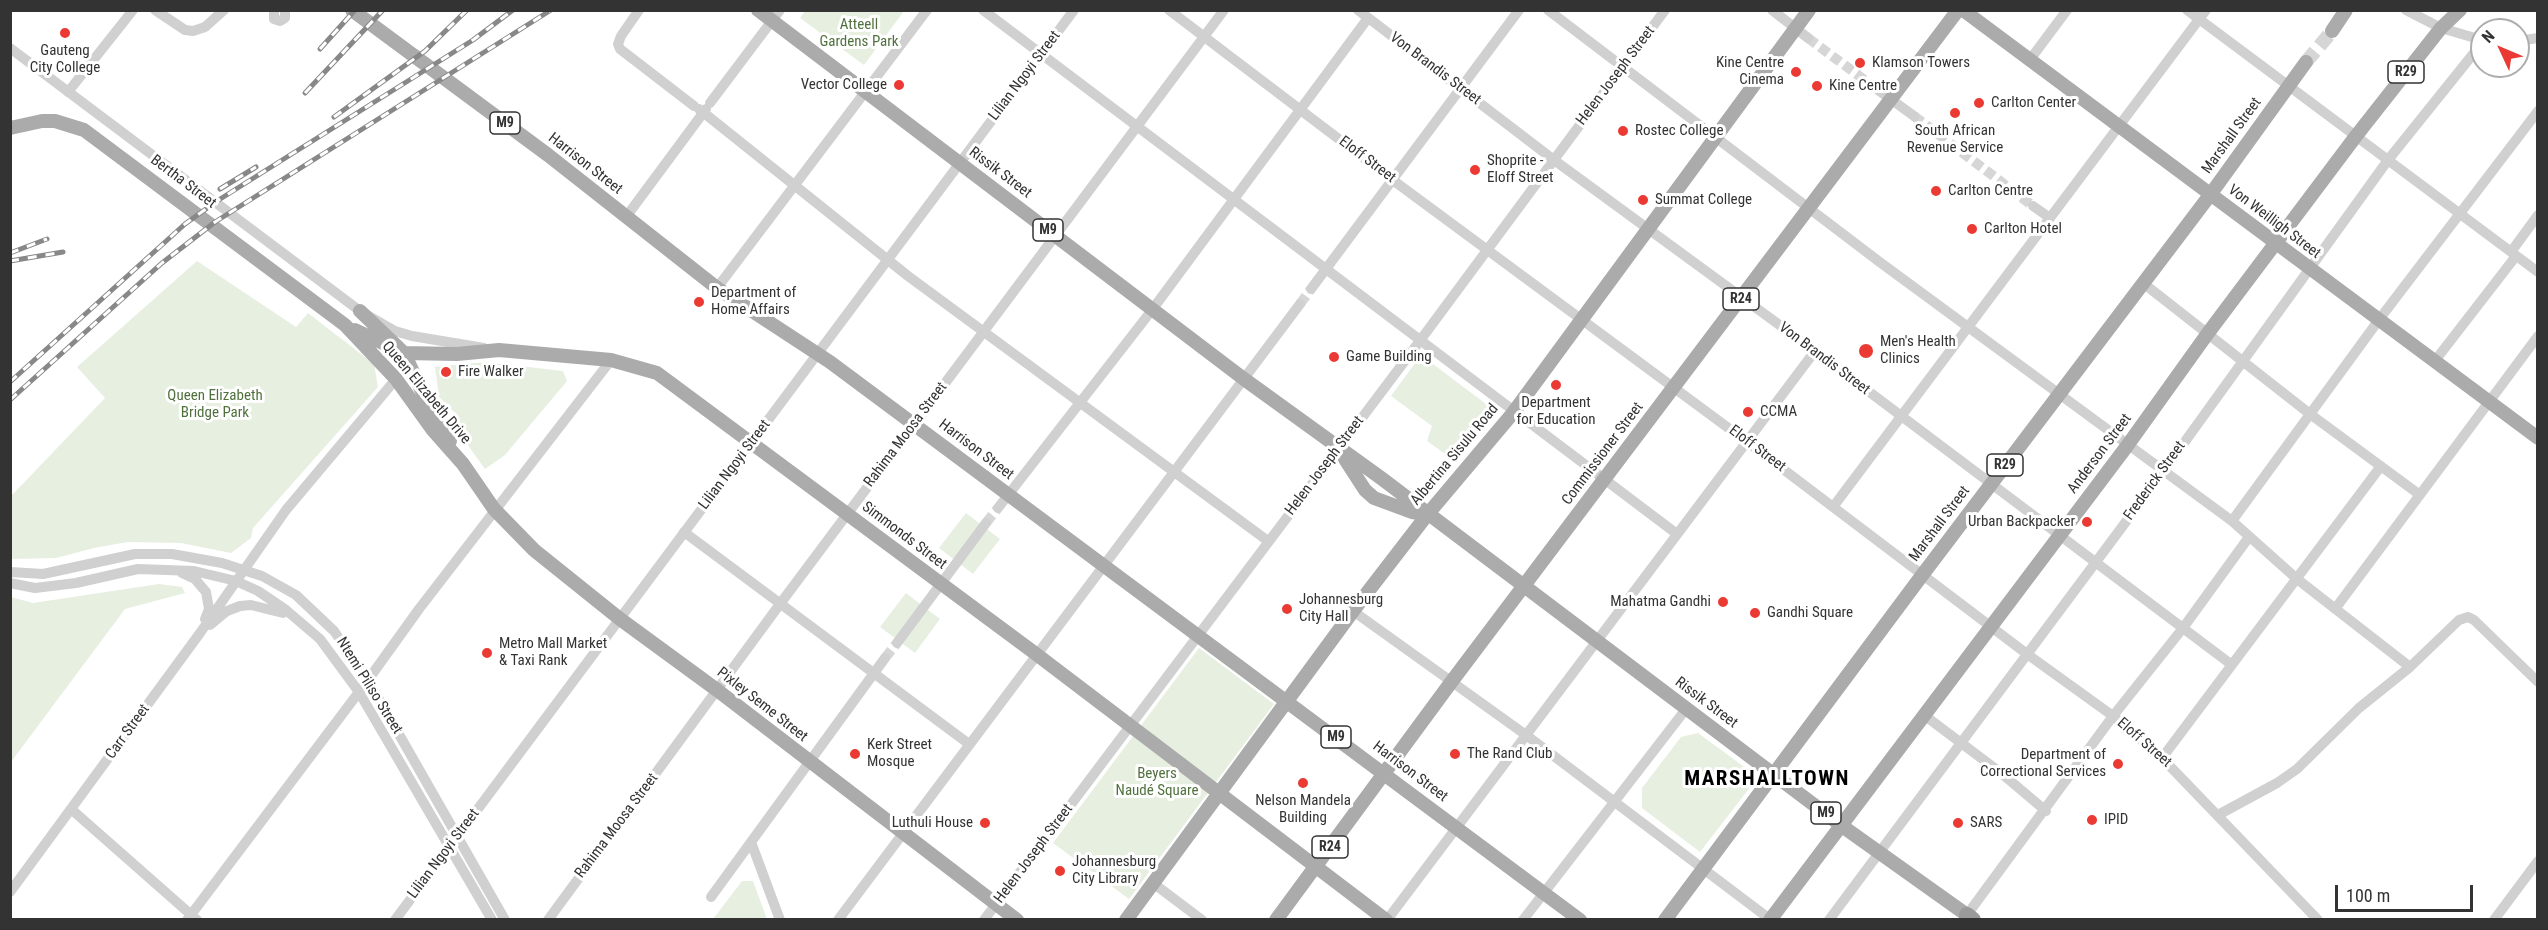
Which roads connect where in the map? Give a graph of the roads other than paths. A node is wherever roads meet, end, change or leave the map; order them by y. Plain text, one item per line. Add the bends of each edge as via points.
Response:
1 (133, 10) edge
2 (155, 10) edge
3 (224, 10) edge
4 (274, 10) edge
5 (285, 10) edge
6 (351, 10) edge
7 (639, 10) edge
8 (758, 10) edge
9 (927, 10) edge
10 (982, 10) edge
11 (1074, 10) edge
12 (1169, 10) edge
13 (1224, 10) edge
14 (1358, 10) edge
15 (1520, 10) edge
16 (1548, 10) edge
17 (1665, 10) edge
18 (1772, 10) edge
19 (1809, 10) edge
20 (1961, 10) edge
21 (2067, 10) edge
22 (2187, 10) edge
23 (2346, 10) edge
24 (2406, 10) edge
25 (2460, 10) edge
26 (2203, 15) edge
27 (776, 16) edge
28 (1368, 18) junction
29 (1795, 28) junction
30 (2441, 28) junction
31 (2332, 31) tunnel mouth
32 (1204, 37) junction
33 (2470, 37) edge
34 (1808, 38) tunnel mouth
35 (10, 48) edge
36 (1041, 55) junction
37 (2470, 56) edge
38 (2029, 61) junction
39 (2306, 62) tunnel mouth
40 (1623, 67) junction
41 (2288, 86) junction
42 (1462, 89) junction
43 (1878, 90) tunnel mouth
44 (68, 92) junction
45 (866, 92) junction
46 (1892, 100) junction
47 (703, 108) junction
48 (1300, 109) junction
49 (2538, 111) edge
50 (1914, 116) tunnel mouth
51 (1137, 127) junction
52 (2119, 127) junction
53 (10, 128) edge
54 (1715, 136) junction
55 (2356, 136) junction
56 (1554, 160) junction
57 (2388, 160) junction
58 (959, 164) junction
59 (1394, 181) junction
60 (794, 185) junction
61 (2210, 195) junction
62 (1232, 201) junction
63 (2033, 206) tunnel mouth
64 (1809, 209) junction
65 (2459, 212) junction
66 (2538, 215) edge
67 (626, 217) junction
68 (2050, 218) junction
69 (1648, 229) junction
70 (1055, 236) junction
71 (2275, 244) junction
72 (1488, 250) junction
73 (2513, 254) junction
74 (888, 260) junction
75 (2308, 268) junction
76 (1325, 270) junction
77 (2538, 272) edge
78 (2143, 283) junction
79 (717, 288) junction
80 (1311, 289) tunnel mouth
81 (1742, 297) junction
82 (1300, 304) tunnel mouth
83 (322, 307) joint
84 (1152, 310) junction
85 (360, 311) junction
86 (1582, 319) junction
87 (2378, 321) junction
88 (345, 325) junction
89 (1968, 328) junction
90 (984, 332) junction
91 (2208, 333) junction
92 (2538, 336) edge
93 (1419, 342) junction
94 (499, 350) junction
95 (1815, 351) junction
96 (404, 354) junction
97 (818, 354) junction
98 (611, 360) junction
99 (2242, 360) junction
100 (2434, 362) junction
101 (396, 379) junction
102 (1244, 379) junction
103 (1674, 388) junction
104 (2059, 394) junction
105 (1079, 402) junction
106 (2488, 403) junction
107 (1513, 412) junction
108 (2310, 414) junction
109 (1901, 417) junction
110 (914, 424) junction
111 (2538, 438) edge
112 (1746, 441) junction
113 (752, 442) junction
114 (2127, 446) junction
115 (1338, 448) junction
116 (463, 464) junction
117 (2381, 466) junction
118 (1174, 472) junction
119 (2163, 472) junction
120 (1604, 481) junction
121 (1991, 483) junction
122 (1008, 494) junction
123 (2420, 495) junction
124 (1833, 507) junction
125 (998, 508) tunnel mouth
126 (495, 509) junction
127 (848, 514) junction
128 (1427, 515) junction
129 (2232, 521) junction
130 (986, 523) tunnel mouth
131 (684, 532) junction
132 (1677, 534) junction
133 (2058, 536) junction
134 (2249, 537) junction
135 (1268, 541) junction
136 (2094, 564) junction
137 (1103, 565) junction
138 (165, 568) junction
139 (243, 570) junction
140 (10, 572) edge
141 (1923, 574) junction
142 (2297, 579) junction
143 (236, 580) junction
144 (10, 583) edge
145 (941, 585) junction
146 (1524, 587) junction
147 (780, 604) junction
148 (2335, 609) junction
149 (1353, 611) junction
150 (297, 619) junction
151 (620, 619) junction
152 (1991, 627) junction
153 (2183, 628) junction
154 (200, 633) junction
155 (1198, 633) junction
156 (1596, 642) junction
157 (897, 643) tunnel mouth
158 (1036, 654) junction
159 (2027, 654) junction
160 (885, 658) tunnel mouth
161 (2232, 665) junction
162 (2410, 667) junction
163 (873, 674) junction
164 (368, 680) junction
165 (1452, 681) junction
166 (2538, 682) edge
167 (717, 690) junction
168 (359, 692) junction
169 (1288, 700) junction
170 (1686, 709) junction
171 (1924, 715) junction
172 (2113, 716) junction
173 (1130, 726) junction
174 (1526, 735) junction
175 (969, 744) junction
176 (1960, 744) junction
177 (2162, 758) junction
178 (809, 762) junction
179 (1384, 774) junction
180 (1775, 775) junction
181 (1219, 793) junction
182 (1614, 801) junction
183 (71, 809) junction
184 (2046, 810) junction
185 (2218, 815) junction
186 (1842, 826) junction
187 (1457, 828) junction
188 (903, 833) junction
189 (458, 836) junction
190 (751, 842) junction
191 (450, 847) junction
192 (1879, 852) junction
193 (2538, 861) edge
194 (1315, 867) junction
195 (1705, 868) junction
196 (1153, 883) junction
197 (10, 892) edge
198 (1543, 892) junction
199 (711, 897) dead end
200 (996, 904) junction
201 (192, 918) edge
202 (1968, 918) edge
203 (1771, 919) edge
204 (395, 920) edge
205 (492, 920) edge
206 (505, 920) edge
207 (548, 920) edge
208 (780, 920) edge
209 (838, 920) edge
210 (984, 920) edge
211 (1017, 920) edge
212 (1126, 920) edge
213 (1202, 920) edge
214 (1276, 920) edge
215 (1386, 920) edge
216 (1523, 920) edge
217 (1580, 920) edge
218 (1665, 920) edge
219 (1828, 920) edge
220 (2318, 920) edge
221 (2494, 920) edge

1 - 44 street
2 - 3 street via 193,31 205,27
4 - 5 street via 274,19 280,21 285,18
6 - 67 main road, Harrison Street / M9
7 - 47 street via 621,36 620,49
8 - 27 main road, Rissik Street / M9
9 - 45 street
10 - 36 street
11 - 36 street, Lilian Ngoyi Street
12 - 32 street, Eloff Street
13 - 32 street, Rahima Moosa Street
14 - 28 street, Von Brandis Street
15 - 42 street
16 - 40 street
17 - 40 street, Helen Joseph Street
18 - 29 street
19 - 29 main road, Albertina Sisulu Road
20 - 38 main road, Von Weilligh Street
20 - 46 main road, Commissioner Street / R24
21 - 38 street
22 - 26 street
23 - 31 main road
24 - 30 street
25 - 30 main road, Anderson Street / R29
26 - 41 street
26 - 52 street
27 - 45 main road, Rissik Street / M9
27 - 47 street
28 - 42 street, Von Brandis Street
28 - 48 street
29 - 34 street
29 - 54 main road, Albertina Sisulu Road
30 - 33 street
30 - 55 main road, Anderson Street / R29
32 - 48 street, Eloff Street
32 - 51 street, Rahima Moosa Street
35 - 44 street
36 - 51 street
36 - 58 street, Lilian Ngoyi Street
37 - 57 street, Frederick Street
38 - 52 main road, Von Weilligh Street
39 - 41 main road, Marshall Street / R29
40 - 54 street
40 - 56 street, Helen Joseph Street
41 - 55 street
41 - 61 main road, Marshall Street / R29
42 - 56 street, Von Brandis Street
42 - 59 street
43 - 46 street
44 - 85 street
45 - 58 main road, Rissik Street / M9
45 - 60 street
46 - 50 street
46 - 64 main road, Commissioner Street / R24
47 - 60 street
47 - 67 street
48 - 59 street, Eloff Street
48 - 62 street
49 - 65 street
51 - 62 street
51 - 70 street, Rahima Moosa Street
52 - 61 main road, Von Weilligh Street
52 - 68 street
53 - 83 main road, Bertha Street via 42,121 71,124
54 - 64 street
54 - 69 main road, Albertina Sisulu Road
55 - 57 street
55 - 71 main road, Anderson Street / R29
56 - 69 street, Von Brandis Street
56 - 72 street, Helen Joseph Street
57 - 65 street
57 - 75 street, Frederick Street
58 - 70 main road, Rissik Street / M9
58 - 74 street, Lilian Ngoyi Street
59 - 72 street, Eloff Street
59 - 76 street
60 - 74 street
60 - 79 street
61 - 71 main road, Von Weilligh Street
61 - 78 main road, Marshall Street / R29
62 - 76 street
62 - 84 street
63 - 68 street
64 - 81 main road, Commissioner Street / R24
64 - 89 street
65 - 73 street
65 - 87 street
66 - 73 street
67 - 79 main road, Harrison Street / M9
68 - 89 street
69 - 81 street, Von Brandis Street
69 - 86 main road, Albertina Sisulu Road
70 - 84 main road, Rissik Street / M9
70 - 90 street, Rahima Moosa Street
71 - 75 main road, Von Weilligh Street
71 - 91 main road, Anderson Street / R29
72 - 86 street, Eloff Street
72 - 93 street, Helen Joseph Street
73 - 77 street
73 - 100 street
74 - 90 street
74 - 97 street, Lilian Ngoyi Street
75 - 87 main road, Von Weilligh Street
75 - 99 street, Frederick Street
76 - 80 street
76 - 93 street
78 - 91 street
78 - 104 main road, Marshall Street / R29
79 - 97 main road, Harrison Street / M9
81 - 95 street, Von Brandis Street
81 - 103 main road, Commissioner Street / R24
82 - 102 street
83 - 88 main road, Queen Elizabeth Drive
84 - 102 main road, Rissik Street / M9
84 - 105 street
85 - 94 street via 412,336
85 - 96 main road
86 - 103 street, Eloff Street
86 - 107 main road, Albertina Sisulu Road
87 - 100 main road, Von Weilligh Street
87 - 108 street
88 - 96 main road, Simmonds Street
88 - 101 main road, Queen Elizabeth Drive
89 - 104 street
89 - 109 street
90 - 105 street
90 - 110 street, Rahima Moosa Street
91 - 99 street
91 - 114 main road, Anderson Street / R29
92 - 106 street
93 - 107 street
93 - 115 street, Helen Joseph Street
94 - 96 main road, Simmonds Street
94 - 98 main road, Simmonds Street
95 - 109 street, Von Brandis Street
95 - 112 street
96 - 116 main road
97 - 110 main road, Harrison Street / M9
97 - 113 street, Lilian Ngoyi Street
98 - 113 main road, Simmonds Street via 657,373
98 - 126 street
99 - 108 street
99 - 119 street, Frederick Street
100 - 106 main road, Von Weilligh Street
101 - 116 main road, Queen Elizabeth Drive
101 - 139 street, Carr Street via 286,510
102 - 115 main road, Rissik Street / M9
102 - 118 street
103 - 112 street, Eloff Street
103 - 120 main road, Commissioner Street / R24
104 - 114 street
104 - 121 main road, Marshall Street / R29
105 - 118 street
105 - 122 street
106 - 111 main road, Von Weilligh Street
106 - 123 street
107 - 120 street
107 - 128 main road, Albertina Sisulu Road
108 - 117 street
108 - 129 street
109 - 121 street, Von Brandis Street
109 - 124 street
110 - 122 main road, Harrison Street / M9
110 - 127 street, Rahima Moosa Street
112 - 124 street, Eloff Street
112 - 132 street
113 - 127 main road, Simmonds Street
113 - 131 street, Lilian Ngoyi Street
114 - 119 street
114 - 133 main road, Anderson Street / R29
115 - 128 main road, Rissik Street / M9
115 - 128 main road, Rissik Street / M9 via 1374,498
115 - 135 street, Helen Joseph Street
116 - 126 main road, Queen Elizabeth Drive
117 - 123 street
117 - 142 street
118 - 135 street
118 - 137 street
119 - 129 street
119 - 136 street, Frederick Street
120 - 132 street
120 - 146 main road, Commissioner Street / R24
121 - 133 street, Von Brandis Street
121 - 141 main road, Marshall Street / R29
122 - 125 street
122 - 137 main road, Harrison Street / M9
123 - 148 street
124 - 141 street, Eloff Street
126 - 151 main road, Pixley Seme Street via 541,556
126 - 164 street
127 - 145 main road, Simmonds Street
127 - 147 street, Rahima Moosa Street
128 - 146 main road, Rissik Street / M9
128 - 149 main road, Albertina Sisulu Road
129 - 134 street
130 - 145 street
131 - 147 street
131 - 151 street, Lilian Ngoyi Street
132 - 156 street
133 - 136 street, Von Brandis Street
133 - 152 main road, Anderson Street / R29
134 - 142 street
134 - 153 street
135 - 155 street, Helen Joseph Street
136 - 153 street, Von Brandis Street
136 - 159 street, Frederick Street
137 - 155 main road, Harrison Street / M9
137 - 158 street
138 - 143 street, Ntemi Piliso Street
138 - 144 street, Ntemi Piliso Street via 138,569 35,588
138 - 154 street via 195,579 206,592 209,609
139 - 140 street, Ntemi Piliso Street via 192,557 151,554 118,557 43,574
139 - 143 street, Carr Street
139 - 164 street, Ntemi Piliso Street via 296,595 319,615
141 - 152 street, Eloff Street
141 - 180 main road, Marshall Street / R29
142 - 148 street
142 - 161 street
143 - 150 street, Ntemi Piliso Street
143 - 154 street, Carr Street
145 - 157 street
145 - 158 main road, Simmonds Street
146 - 156 main road, Rissik Street / M9
146 - 165 main road, Commissioner Street / R24
147 - 163 street
147 - 167 street, Rahima Moosa Street
148 - 162 street
149 - 165 street
149 - 169 main road, Albertina Sisulu Road
150 - 154 street via 251,604 227,611
150 - 168 street, Ntemi Piliso Street via 320,639
151 - 167 main road, Pixley Seme Street
151 - 189 street, Lilian Ngoyi Street
152 - 159 street, Eloff Street
152 - 171 main road, Anderson Street / R29
153 - 161 street, Von Brandis Street
153 - 172 street
154 - 183 street, Carr Street
155 - 169 main road, Harrison Street / M9
155 - 173 street, Helen Joseph Street
156 - 170 main road, Rissik Street / M9
156 - 174 street
158 - 173 main road, Simmonds Street
158 - 175 street
159 - 172 street, Eloff Street
159 - 176 street, Frederick Street
160 - 163 street
161 - 177 street
162 - 166 street via 2459,620 2468,617
162 - 185 street via 2359,708 2297,770
163 - 175 street
163 - 178 street
164 - 168 street
164 - 189 street, Ntemi Piliso Street
165 - 174 street
165 - 179 main road, Commissioner Street / R24
167 - 178 main road, Pixley Seme Street
167 - 207 street, Rahima Moosa Street
168 - 191 street, Ntemi Piliso Street
168 - 201 street
169 - 179 main road, Harrison Street / M9
169 - 181 main road, Albertina Sisulu Road
170 - 180 main road, Rissik Street / M9
170 - 182 street
171 - 176 street
171 - 186 main road, Anderson Street / R29
172 - 177 street, Eloff Street
172 - 184 street
173 - 181 main road, Simmonds Street
173 - 200 street, Helen Joseph Street
174 - 182 street
174 - 187 street
175 - 188 street
176 - 184 street
176 - 192 street, Frederick Street
177 - 185 street, Eloff Street
178 - 188 main road, Pixley Seme Street
178 - 190 street
179 - 187 main road, Harrison Street / M9
179 - 194 main road, Commissioner Street / R24
180 - 186 main road, Rissik Street / M9
180 - 195 main road, Marshall Street / R29
181 - 194 main road, Simmonds Street
181 - 196 main road, Albertina Sisulu Road
182 - 195 street
182 - 198 street
183 - 197 street, Carr Street
183 - 201 street
184 - 202 street
185 - 220 street, Eloff Street
186 - 192 main road, Rissik Street / M9
186 - 203 main road, Anderson Street / R29
187 - 198 main road, Harrison Street / M9
187 - 215 street
188 - 200 main road, Pixley Seme Street
188 - 209 street
189 - 191 street, Lilian Ngoyi Street
189 - 206 street, Ntemi Piliso Street
190 - 199 street
190 - 208 street
191 - 204 street, Lilian Ngoyi Street
191 - 205 street, Ntemi Piliso Street
192 - 202 main road, Rissik Street / M9
192 - 219 street, Frederick Street
193 - 221 street
194 - 214 main road, Commissioner Street / R24
194 - 215 main road, Simmonds Street
195 - 203 street
195 - 218 main road, Marshall Street / R29
196 - 212 main road, Albertina Sisulu Road
196 - 213 street
198 - 216 street
198 - 217 main road, Harrison Street / M9
200 - 210 street, Helen Joseph Street
200 - 211 main road, Pixley Seme Street

